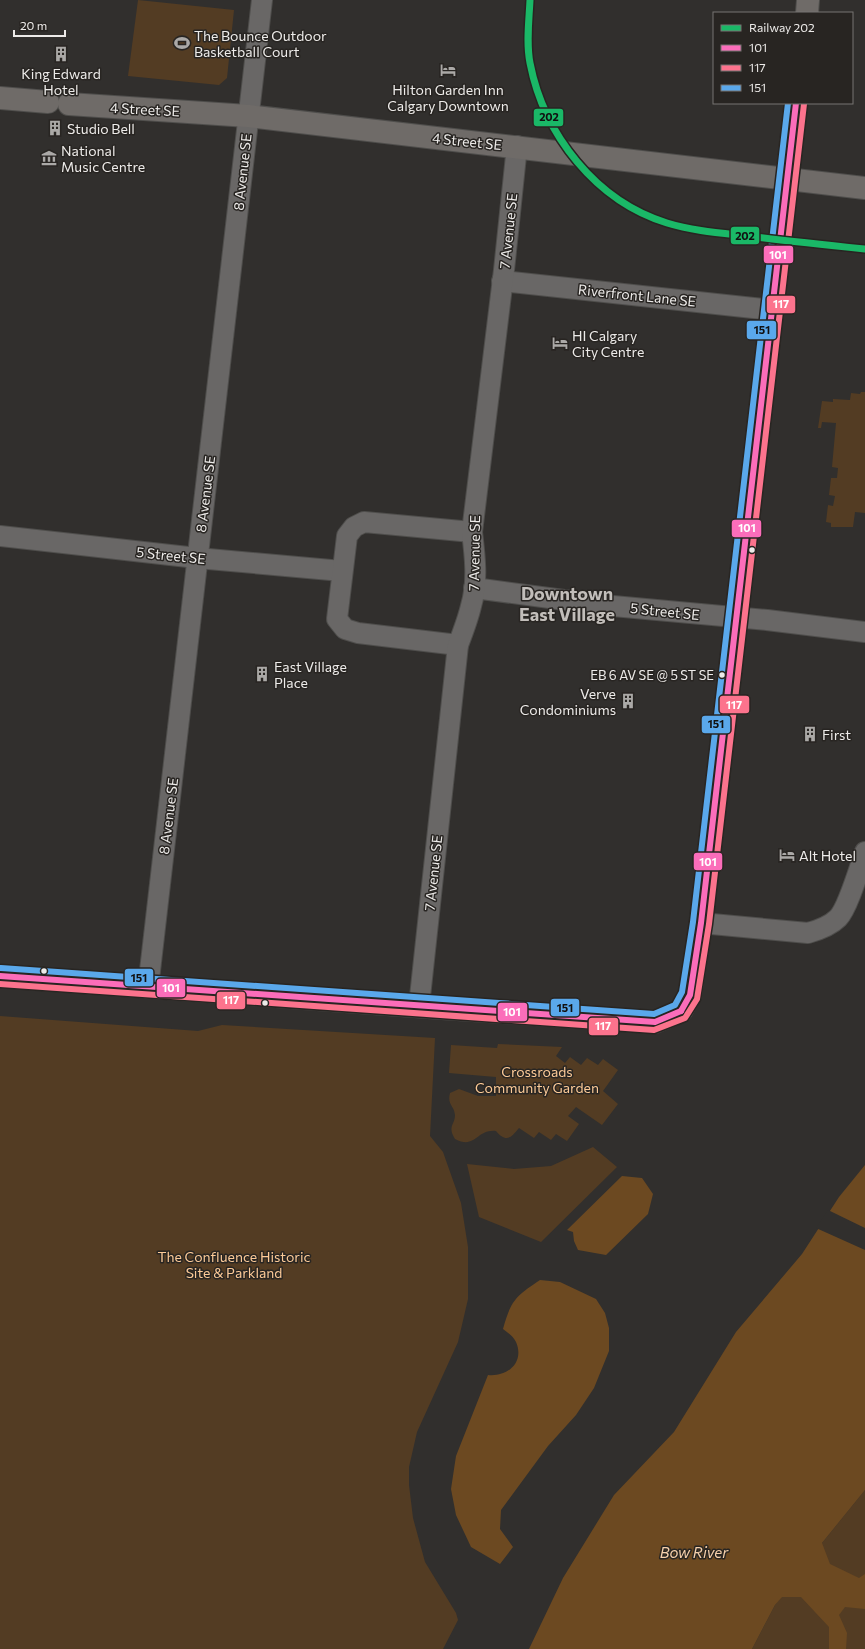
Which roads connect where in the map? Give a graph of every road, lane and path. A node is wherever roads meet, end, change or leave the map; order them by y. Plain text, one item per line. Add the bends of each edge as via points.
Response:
1 (262, 0) edge
2 (808, 0) edge
3 (807, 12) edge
4 (0, 98) edge
5 (796, 104) edge
6 (248, 116) junction
7 (517, 146) junction
8 (787, 179) junction
9 (865, 188) edge
10 (502, 281) junction
11 (772, 310) junction
12 (472, 532) junction
13 (0, 536) edge
14 (198, 558) junction
15 (342, 572) junction
16 (474, 588) junction
17 (736, 618) junction
18 (865, 632) edge
19 (458, 645) junction
20 (865, 852) edge
21 (701, 923) junction
22 (0, 976) edge
23 (148, 988) junction
24 (419, 1006) junction

1 - 6 street, 8 Avenue SE
2 - 3 street
4 - 6 street, 4 Street SE
5 - 8 street
6 - 7 street, 4 Street SE
6 - 14 street, 8 Avenue SE
7 - 8 street, 4 Street SE
7 - 10 street, 7 Avenue SE
8 - 9 street, 4 Street SE
8 - 11 street
10 - 11 street, Riverfront Lane SE
10 - 12 street, 7 Avenue SE
11 - 17 street
12 - 15 street via 364,522 354,527 347,536
12 - 16 street, 7 Avenue SE via 476,574
13 - 14 street, 5 Street SE
14 - 15 street, 5 Street SE
14 - 23 street, 8 Avenue SE
15 - 19 street via 337,619 345,629 358,633
16 - 17 street, 5 Street SE via 602,605
16 - 19 street, 7 Avenue SE via 472,606
17 - 18 street, 5 Street SE
17 - 21 street
19 - 24 street, 7 Avenue SE
20 - 21 street via 839,918 822,929 808,933
21 - 24 street via 690,995 680,1011 654,1022
22 - 23 street
23 - 24 street

